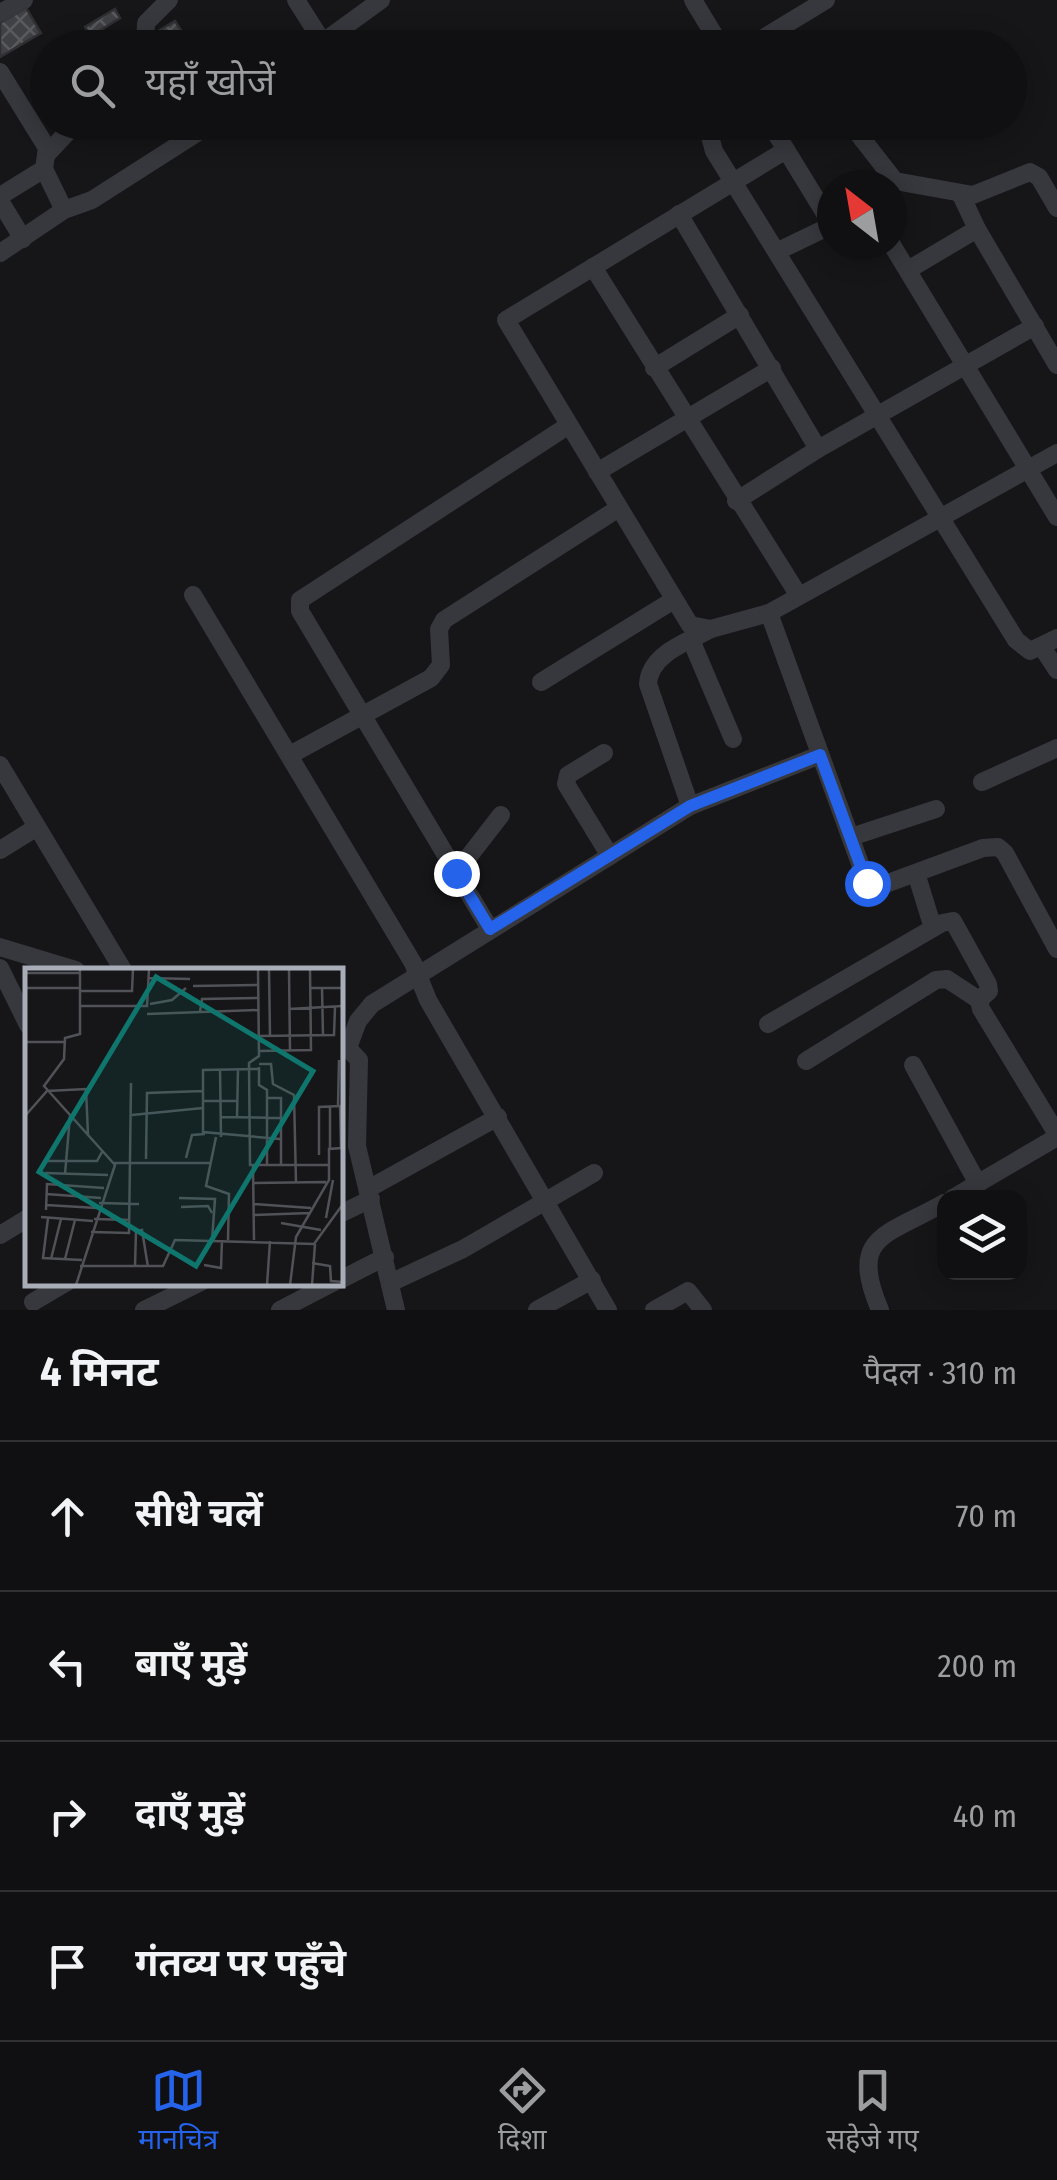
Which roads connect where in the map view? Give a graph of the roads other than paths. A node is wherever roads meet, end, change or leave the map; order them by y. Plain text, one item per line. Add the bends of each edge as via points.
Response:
1 (169, 0) edge
2 (296, 0) edge
3 (380, 0) edge
4 (693, 0) edge
5 (826, 0) edge
6 (146, 30) edge
7 (312, 30) edge
8 (338, 30) edge
9 (711, 30) edge
10 (777, 30) edge
11 (0, 72) edge
12 (30, 118) edge
13 (45, 140) edge
14 (63, 140) edge
15 (186, 140) edge
16 (711, 140) edge
17 (780, 140) edge
18 (862, 140) edge
19 (786, 150) junction
20 (45, 162) junction
21 (883, 170) edge
22 (734, 180) junction
23 (907, 186) edge
24 (960, 195) junction
25 (0, 198) edge
26 (1055, 200) edge
27 (817, 201) edge
28 (64, 210) junction
29 (679, 214) junction
30 (977, 229) junction
31 (817, 232) edge
32 (23, 239) junction
33 (778, 251) junction
34 (0, 253) edge
35 (902, 260) edge
36 (592, 267) junction
37 (908, 270) junction
38 (740, 315) junction
39 (1035, 326) junction
40 (966, 364) junction
41 (1057, 365) edge
42 (654, 368) junction
43 (772, 368) junction
44 (882, 416) junction
45 (685, 420) junction
46 (569, 424) junction
47 (818, 449) junction
48 (1057, 453) edge
49 (1028, 469) junction
50 (598, 472) junction
51 (736, 501) junction
52 (619, 508) junction
53 (1057, 517) edge
54 (945, 519) junction
55 (193, 596) dead end
56 (799, 596) junction
57 (672, 601) junction
58 (770, 614) junction
59 (711, 629) junction
60 (692, 640) junction
61 (1050, 642) edge
62 (1057, 670) edge
63 (541, 682) dead end
64 (360, 713) junction
65 (733, 739) dead end
66 (1057, 748) edge
67 (604, 753) dead end
68 (290, 755) junction
69 (820, 755) junction
70 (0, 764) edge
71 (982, 782) dead end
72 (690, 806) junction
73 (936, 809) dead end
74 (501, 815) dead end
75 (37, 827) junction
76 (851, 837) junction
77 (0, 850) edge
78 (610, 856) junction
79 (456, 873) junction
80 (916, 874) junction
81 (932, 928) junction
82 (490, 929) junction
83 (0, 947) edge
84 (1057, 949) edge
85 (0, 968) edge
86 (69, 968) edge
87 (122, 968) edge
88 (419, 978) junction
89 (979, 1000) junction
90 (25, 1020) edge
91 (768, 1024) dead end
92 (344, 1043) edge
93 (806, 1061) dead end
94 (913, 1065) dead end
95 (358, 1116) junction
96 (498, 1117) junction
97 (342, 1127) edge
98 (1057, 1135) edge
99 (594, 1172) dead end
100 (978, 1184) junction
101 (967, 1190) edge
102 (369, 1194) junction
103 (545, 1199) junction
104 (937, 1206) edge
105 (342, 1213) edge
106 (25, 1220) edge
107 (0, 1235) edge
108 (385, 1257) junction
109 (342, 1278) edge
110 (592, 1280) junction
111 (390, 1283) junction
112 (62, 1285) edge
113 (194, 1285) edge
114 (329, 1285) edge
115 (34, 1302) dead end
116 (144, 1310) edge
117 (280, 1310) edge
118 (396, 1310) edge
119 (537, 1310) edge
120 (608, 1310) edge
121 (654, 1310) edge
122 (704, 1310) edge
123 (880, 1310) edge

1 - 6 street
2 - 7 street
3 - 8 street
4 - 9 street
5 - 10 street
11 - 12 street
13 - 20 street
14 - 20 street
15 - 28 street via 92,200
16 - 22 street
17 - 19 street
18 - 21 street
19 - 22 street
19 - 27 street
20 - 25 street
20 - 28 street
22 - 29 street
22 - 33 street
23 - 24 street
24 - 26 street via 1030,172
24 - 30 street
25 - 32 street
28 - 32 street
29 - 36 street
29 - 38 street
30 - 37 street
30 - 39 street
31 - 33 street
32 - 34 street
33 - 44 street
35 - 37 street
36 - 42 street
36 - 46 street via 506,320
37 - 40 street
38 - 42 street
38 - 43 street
39 - 40 street
39 - 41 street
40 - 44 street
40 - 49 street
42 - 45 street
43 - 45 street
43 - 47 street
44 - 47 street
44 - 54 street
45 - 50 street
45 - 51 street
46 - 50 street
46 - 64 street via 300,600 300,611
47 - 51 street
48 - 49 street
49 - 53 street
49 - 54 street
50 - 52 street
51 - 56 street
52 - 57 street
52 - 64 street via 444,620 437,672
54 - 56 street
54 - 61 street via 1022,648
55 - 68 street
56 - 58 street
57 - 59 street via 690,625
57 - 63 street
58 - 59 street
58 - 69 street
59 - 60 street
60 - 65 street
60 - 72 street via 663,656 648,674
61 - 62 street
64 - 68 street
64 - 79 street
66 - 71 street
67 - 78 street via 568,775 566,784
68 - 88 street
69 - 72 street
69 - 76 street
70 - 75 street
72 - 78 street
73 - 76 street
74 - 79 street
75 - 77 street
75 - 87 street
76 - 80 street via 870,886
78 - 82 street
79 - 82 street
80 - 81 street
80 - 84 street via 998,847
81 - 89 street via 949,920 957,924 988,984
81 - 91 street
82 - 88 street
83 - 86 street
85 - 90 street
88 - 92 street via 363,1013
88 - 96 street
89 - 93 street via 936,980
89 - 98 street
92 - 95 street via 359,1060
94 - 100 street
95 - 97 street
95 - 102 street via 357,1146
96 - 102 street
96 - 103 street
98 - 100 street
99 - 103 street
100 - 101 street
102 - 105 street
102 - 108 street
103 - 110 street
103 - 111 street
104 - 123 street via 868,1252 865,1268
106 - 107 street
108 - 109 street
108 - 111 street
110 - 119 street
110 - 120 street
111 - 118 street
112 - 115 street
113 - 116 street
114 - 117 street
121 - 122 street via 688,1292

